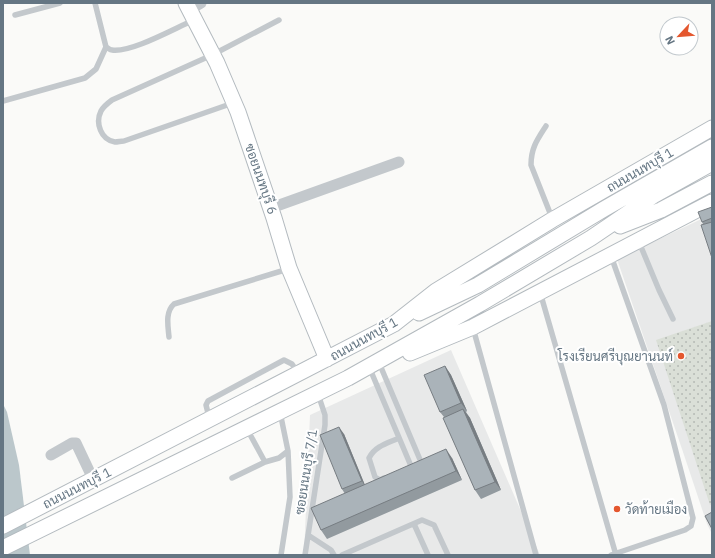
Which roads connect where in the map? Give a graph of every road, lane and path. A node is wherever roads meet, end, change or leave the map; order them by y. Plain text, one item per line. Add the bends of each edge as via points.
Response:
1 (60, 3) edge
2 (96, 3) edge
3 (192, 9) edge
4 (14, 15) dead end
5 (278, 20) dead end
6 (106, 47) junction
7 (212, 55) junction
8 (3, 101) edge
9 (234, 103) junction
10 (546, 126) dead end
11 (712, 128) edge
12 (712, 146) edge
13 (399, 162) dead end
14 (712, 163) edge
15 (710, 184) edge
16 (712, 202) edge
17 (271, 208) junction
18 (552, 220) junction
19 (591, 238) junction
20 (638, 241) junction
21 (611, 255) junction
22 (289, 268) junction
23 (540, 291) junction
24 (673, 319) dead end
25 (394, 324) junction
26 (473, 327) junction
27 (169, 337) dead end
28 (327, 359) junction
29 (375, 367) junction
30 (348, 378) junction
31 (318, 394) junction
32 (280, 412) junction
33 (247, 428) junction
34 (399, 438) junction
35 (288, 451) junction
36 (51, 455) dead end
37 (428, 459) edge
38 (265, 462) junction
39 (421, 462) junction
40 (411, 466) junction
41 (405, 469) edge
42 (392, 475) edge
43 (232, 478) dead end
44 (94, 480) junction
45 (414, 524) junction
46 (3, 526) edge
47 (308, 535) junction
48 (3, 548) edge
49 (281, 555) edge
50 (305, 555) edge
51 (334, 555) edge
52 (342, 555) edge
53 (428, 555) edge
54 (448, 555) edge
55 (536, 555) edge
56 (614, 555) edge

1 - 4 lane
2 - 6 lane
3 - 6 lane via 140,44 126,49 111,50
3 - 7 main road, ซอยนนทบุรี 6
5 - 7 lane
6 - 8 lane via 96,69 85,78
7 - 9 main road, ซอยนนทบุรี 6
7 - 9 lane via 112,100 101,112 99,128 106,138 114,142 124,141
9 - 17 main road, ซอยนนทบุรี 6
10 - 18 lane via 533,146 531,165
11 - 18 main road, ถนนนนทบุรี 1
12 - 25 main road via 478,284
13 - 17 street
14 - 19 main road, ถนนนนทบุรี 1 via 654,196
15 - 19 main road via 661,210
16 - 20 main road
17 - 22 main road, ซอยนนทบุรี 6
18 - 25 main road, ถนนนนทบุรี 1 via 436,292
19 - 30 main road, ถนนนนทบุรี 1
20 - 21 main road
20 - 24 lane
21 - 23 main road
21 - 56 lane via 664,405 693,518 691,526 685,530
22 - 27 lane via 174,304 168,316
22 - 28 main road, ซอยนนทบุรี 6
23 - 26 main road
23 - 56 lane
25 - 28 main road, ถนนนนทบุรี 1
26 - 29 main road
26 - 55 lane
28 - 44 main road, ถนนนนทบุรี 1
29 - 30 main road
29 - 34 lane
29 - 39 lane
30 - 31 main road, ถนนนนทบุรี 1
31 - 32 main road, ถนนนนทบุรี 1
31 - 47 lane, ซอยนนนบุรี 7/1 via 325,425
32 - 33 main road, ถนนนนทบุรี 1
32 - 35 lane
33 - 38 lane
33 - 48 main road, ถนนนนทบุรี 1
34 - 40 lane
34 - 42 lane via 376,448 369,458 375,477 380,480
35 - 38 lane via 279,458
35 - 49 lane via 290,497
36 - 44 street via 76,443
37 - 39 lane
38 - 43 lane
39 - 40 lane
40 - 41 lane
44 - 46 main road, ถนนนนทบุรี 1
45 - 52 lane
45 - 53 lane
45 - 54 lane via 422,520 434,525
47 - 50 lane, ซอยนนนบุรี 7/1
47 - 51 lane via 331,550

